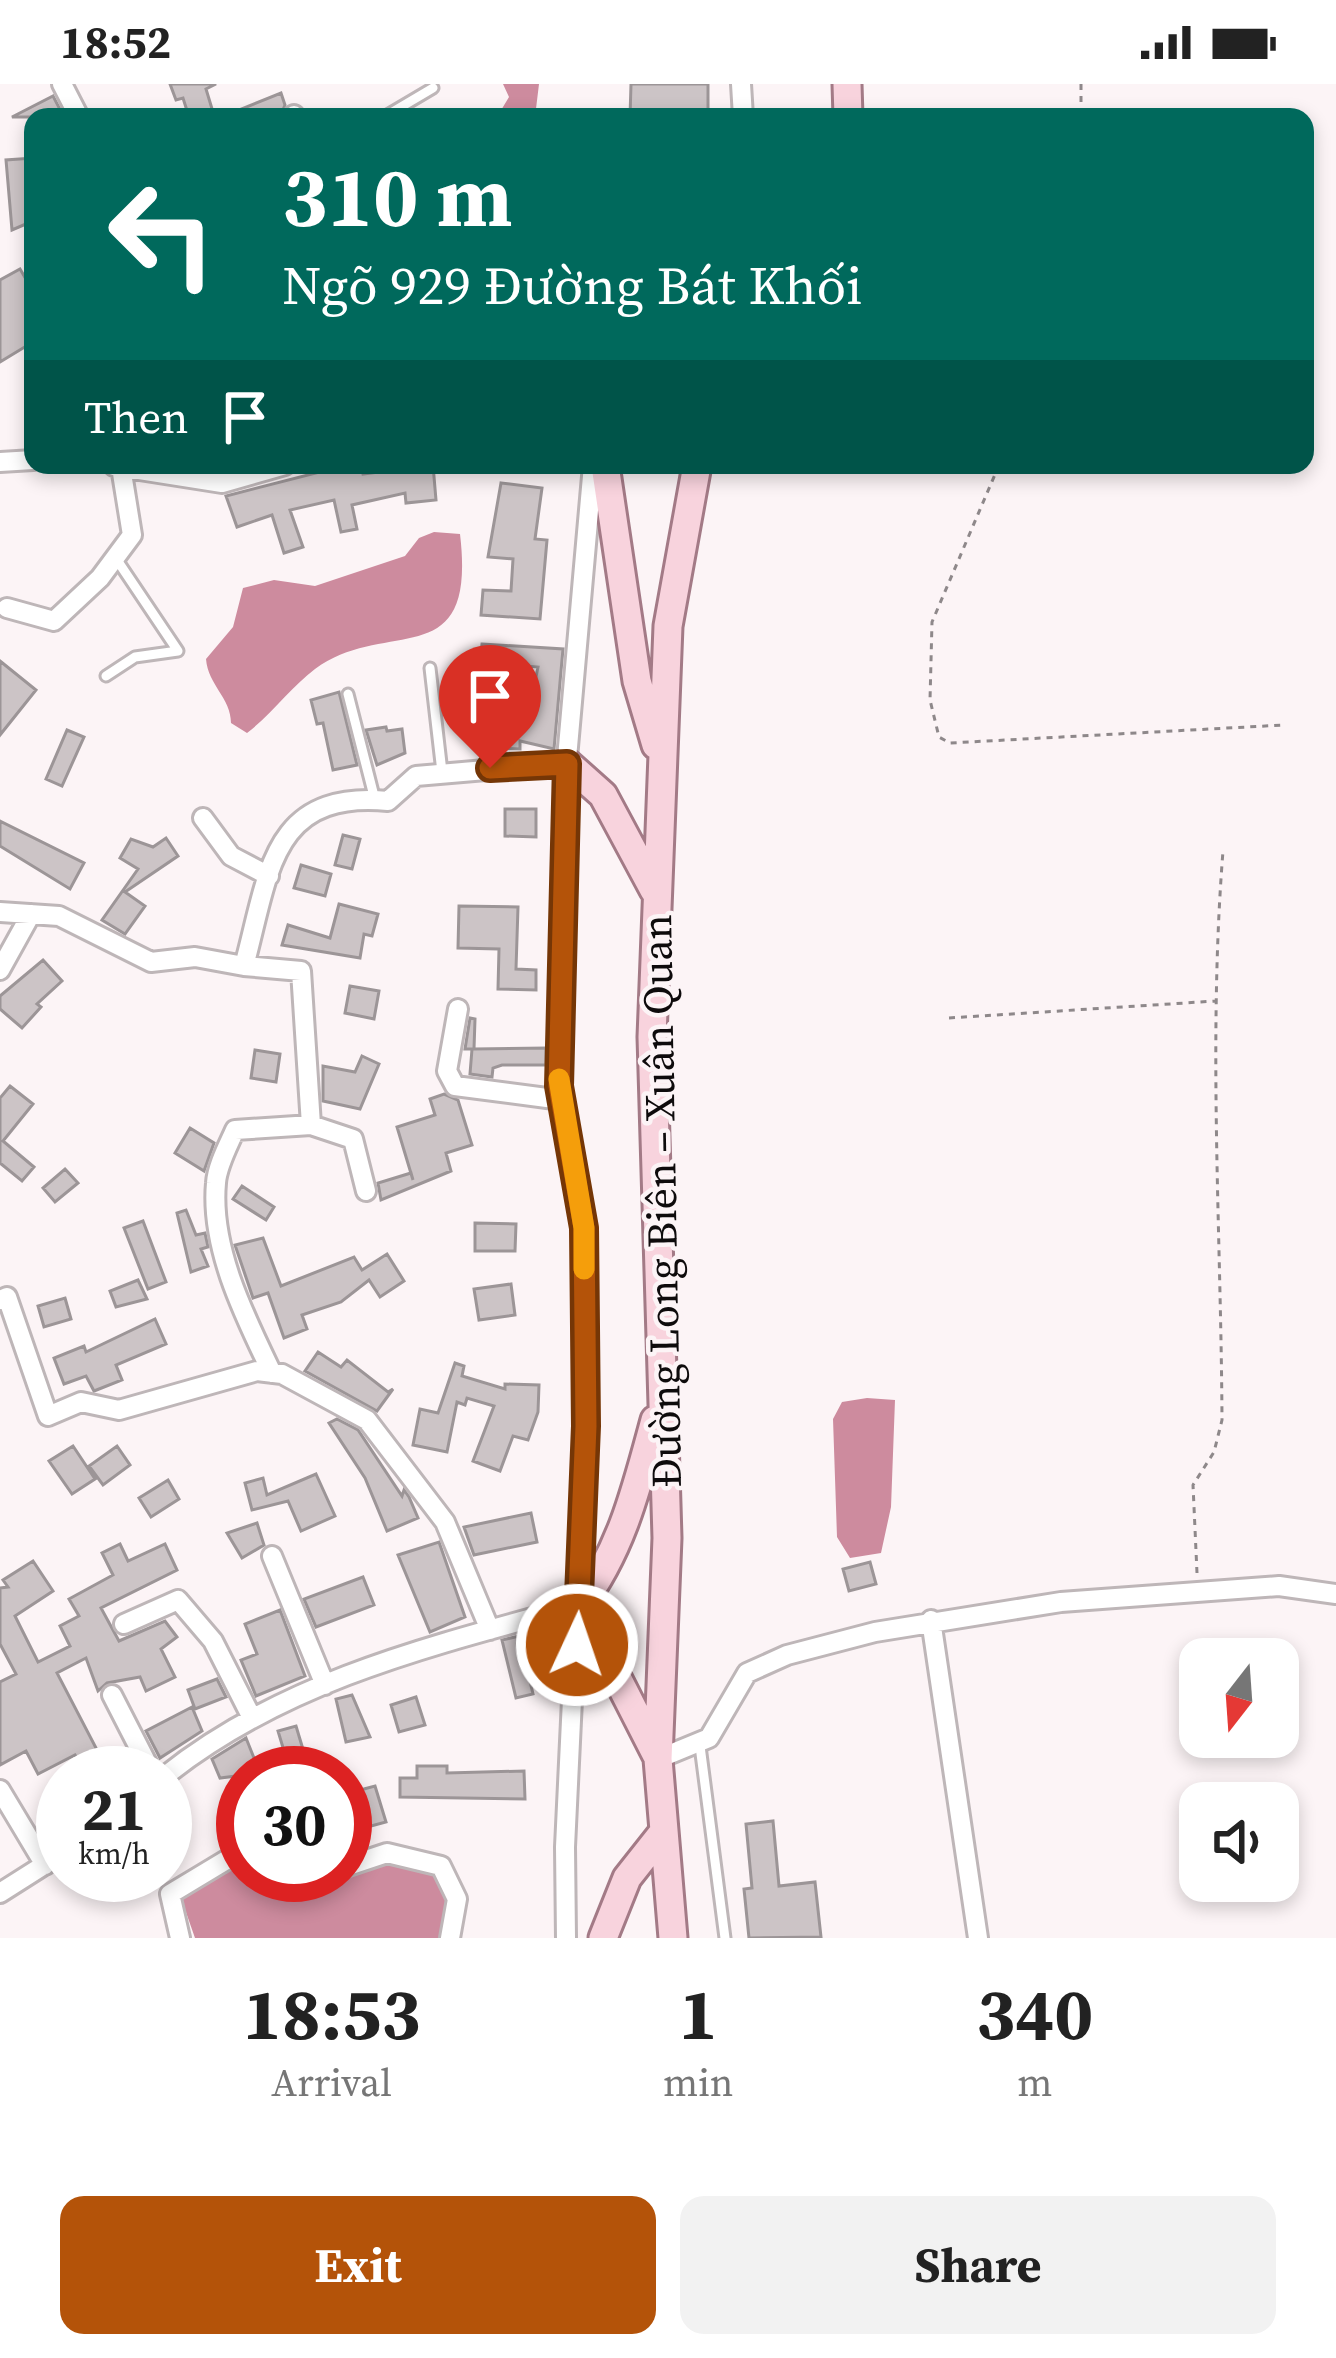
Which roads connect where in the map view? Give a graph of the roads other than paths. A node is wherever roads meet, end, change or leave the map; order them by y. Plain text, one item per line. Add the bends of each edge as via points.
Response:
1 (433, 88) dead end
2 (399, 108) edge
3 (117, 474) edge
4 (165, 474) edge
5 (254, 474) edge
6 (592, 474) edge
7 (606, 474) edge
8 (696, 474) edge
9 (116, 557) junction
10 (7, 608) dead end
11 (430, 668) dead end
12 (106, 676) dead end
13 (348, 694) dead end
14 (567, 764) junction
15 (662, 766) junction
16 (442, 772) junction
17 (375, 800) junction
18 (203, 818) dead end
19 (269, 875) junction
20 (656, 894) junction
21 (0, 912) edge
22 (31, 914) junction
23 (244, 966) junction
24 (0, 970) edge
25 (458, 1009) dead end
26 (562, 1100) junction
27 (310, 1126) junction
28 (366, 1191) dead end
29 (0, 1300) edge
30 (272, 1372) junction
31 (664, 1387) junction
32 (272, 1556) dead end
33 (1336, 1594) edge
34 (580, 1605) junction
35 (931, 1620) junction
36 (124, 1624) dead end
37 (490, 1630) junction
38 (325, 1684) junction
39 (112, 1695) dead end
40 (251, 1716) junction
41 (138, 1746) edge
42 (700, 1746) junction
43 (192, 1757) edge
44 (658, 1759) junction
45 (0, 1790) edge
46 (661, 1835) junction
47 (36, 1849) edge
48 (372, 1857) edge
49 (216, 1866) edge
50 (36, 1870) edge
51 (0, 1893) edge
52 (180, 1938) edge
53 (450, 1938) edge
54 (566, 1938) edge
55 (603, 1938) edge
56 (673, 1938) edge
57 (724, 1938) edge
58 (978, 1938) edge

1 - 2 lane
3 - 9 street via 132,535
4 - 5 street via 222,483
6 - 14 street
7 - 15 main road via 637,681
8 - 15 main road, Đường Long Biên – Xuân Quan via 673,580
9 - 10 street via 53,621
9 - 12 lane via 178,651 135,657
11 - 16 lane
13 - 17 lane
14 - 16 street
14 - 20 main road via 603,795
14 - 26 street
15 - 20 main road, Đường Long Biên – Xuân Quan
16 - 17 street via 416,776 388,801
17 - 19 street via 345,797 294,822
18 - 19 street via 231,856
19 - 23 street
20 - 31 main road, Đường Long Biên – Xuân Quan via 652,1037
21 - 22 street
22 - 23 street via 59,916 152,962 195,956
22 - 24 street
23 - 27 street via 301,971
25 - 26 street via 447,1070 455,1086
26 - 34 street via 584,1228
27 - 28 street via 357,1143
27 - 30 street via 235,1130 215,1181 220,1235
29 - 30 street via 7,1297 48,1417 81,1402 119,1410
30 - 37 street via 367,1420 445,1522
31 - 34 main road via 625,1524
31 - 44 main road, Đường Long Biên – Xuân Quan via 666,1664
32 - 38 street
33 - 35 street via 1280,1586
34 - 37 street
34 - 44 main road
34 - 54 street
35 - 42 street via 787,1655 747,1673
35 - 58 street
36 - 40 street via 178,1600 213,1641
37 - 38 street
38 - 40 street
39 - 41 street
40 - 43 street
42 - 44 street
42 - 57 lane
44 - 46 main road, Đường Long Biên – Xuân Quan
45 - 47 street
46 - 55 main road via 627,1878
46 - 56 main road, Đường Long Biên – Xuân Quan
48 - 53 street via 387,1852 441,1866 457,1898
49 - 52 street via 170,1894
50 - 51 street

